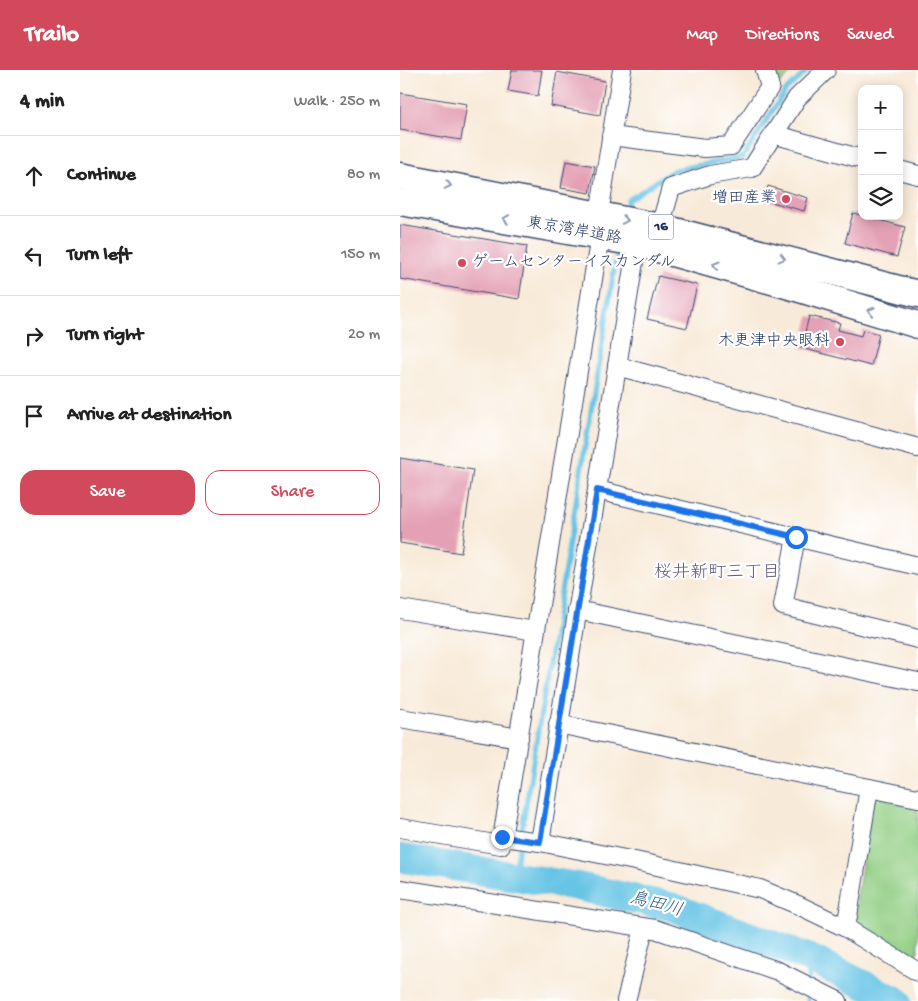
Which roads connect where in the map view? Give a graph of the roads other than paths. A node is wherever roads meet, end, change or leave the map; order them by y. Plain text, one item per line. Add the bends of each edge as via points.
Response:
1 (622, 70) edge
2 (765, 70) edge
3 (826, 70) edge
4 (773, 134) junction
5 (611, 136) junction
6 (858, 158) edge
7 (903, 171) edge
8 (918, 175) edge
9 (400, 176) edge
10 (400, 202) edge
11 (599, 225) junction
12 (660, 227) junction
13 (637, 243) junction
14 (918, 294) edge
15 (918, 325) edge
16 (617, 366) junction
17 (918, 448) edge
18 (597, 490) junction
19 (796, 537) junction
20 (918, 566) edge
21 (400, 609) edge
22 (577, 610) junction
23 (535, 631) junction
24 (918, 639) edge
25 (918, 682) edge
26 (400, 718) edge
27 (558, 724) junction
28 (519, 738) junction
29 (869, 788) junction
30 (918, 798) edge
31 (400, 828) edge
32 (502, 837) junction
33 (540, 842) junction
34 (400, 889) edge
35 (644, 928) junction
36 (846, 928) junction
37 (918, 972) edge
38 (626, 1001) edge
39 (838, 1001) edge

1 - 5 street
2 - 5 street via 770,87 731,146 705,148
3 - 4 street via 798,98
4 - 6 street
4 - 12 street via 752,168 671,188
5 - 11 street
7 - 8 street
9 -> 11 highway, 東京湾岸道路 / 16
11 -> 10 highway, 東京湾岸道路 / 16
11 -> 12 highway, 東京湾岸道路 / 16
11 - 13 highway, 東京湾岸道路 / 16
11 - 23 street
12 -> 14 highway, 東京湾岸道路 / 16
15 -> 13 highway, 東京湾岸道路 / 16
13 - 16 street
16 - 17 street
16 - 18 street
18 - 19 street
18 - 22 street
19 - 20 street
19 - 24 street via 783,606
21 - 23 street
22 - 25 street
22 - 27 street
23 - 28 street
26 - 28 street
27 - 29 street
27 - 33 street
28 - 32 street
29 - 30 street
29 - 36 street
31 - 32 street via 500,845
32 - 33 street
33 - 36 street via 760,889
34 - 35 street
35 - 38 street
35 - 39 street via 778,971
36 - 37 street

